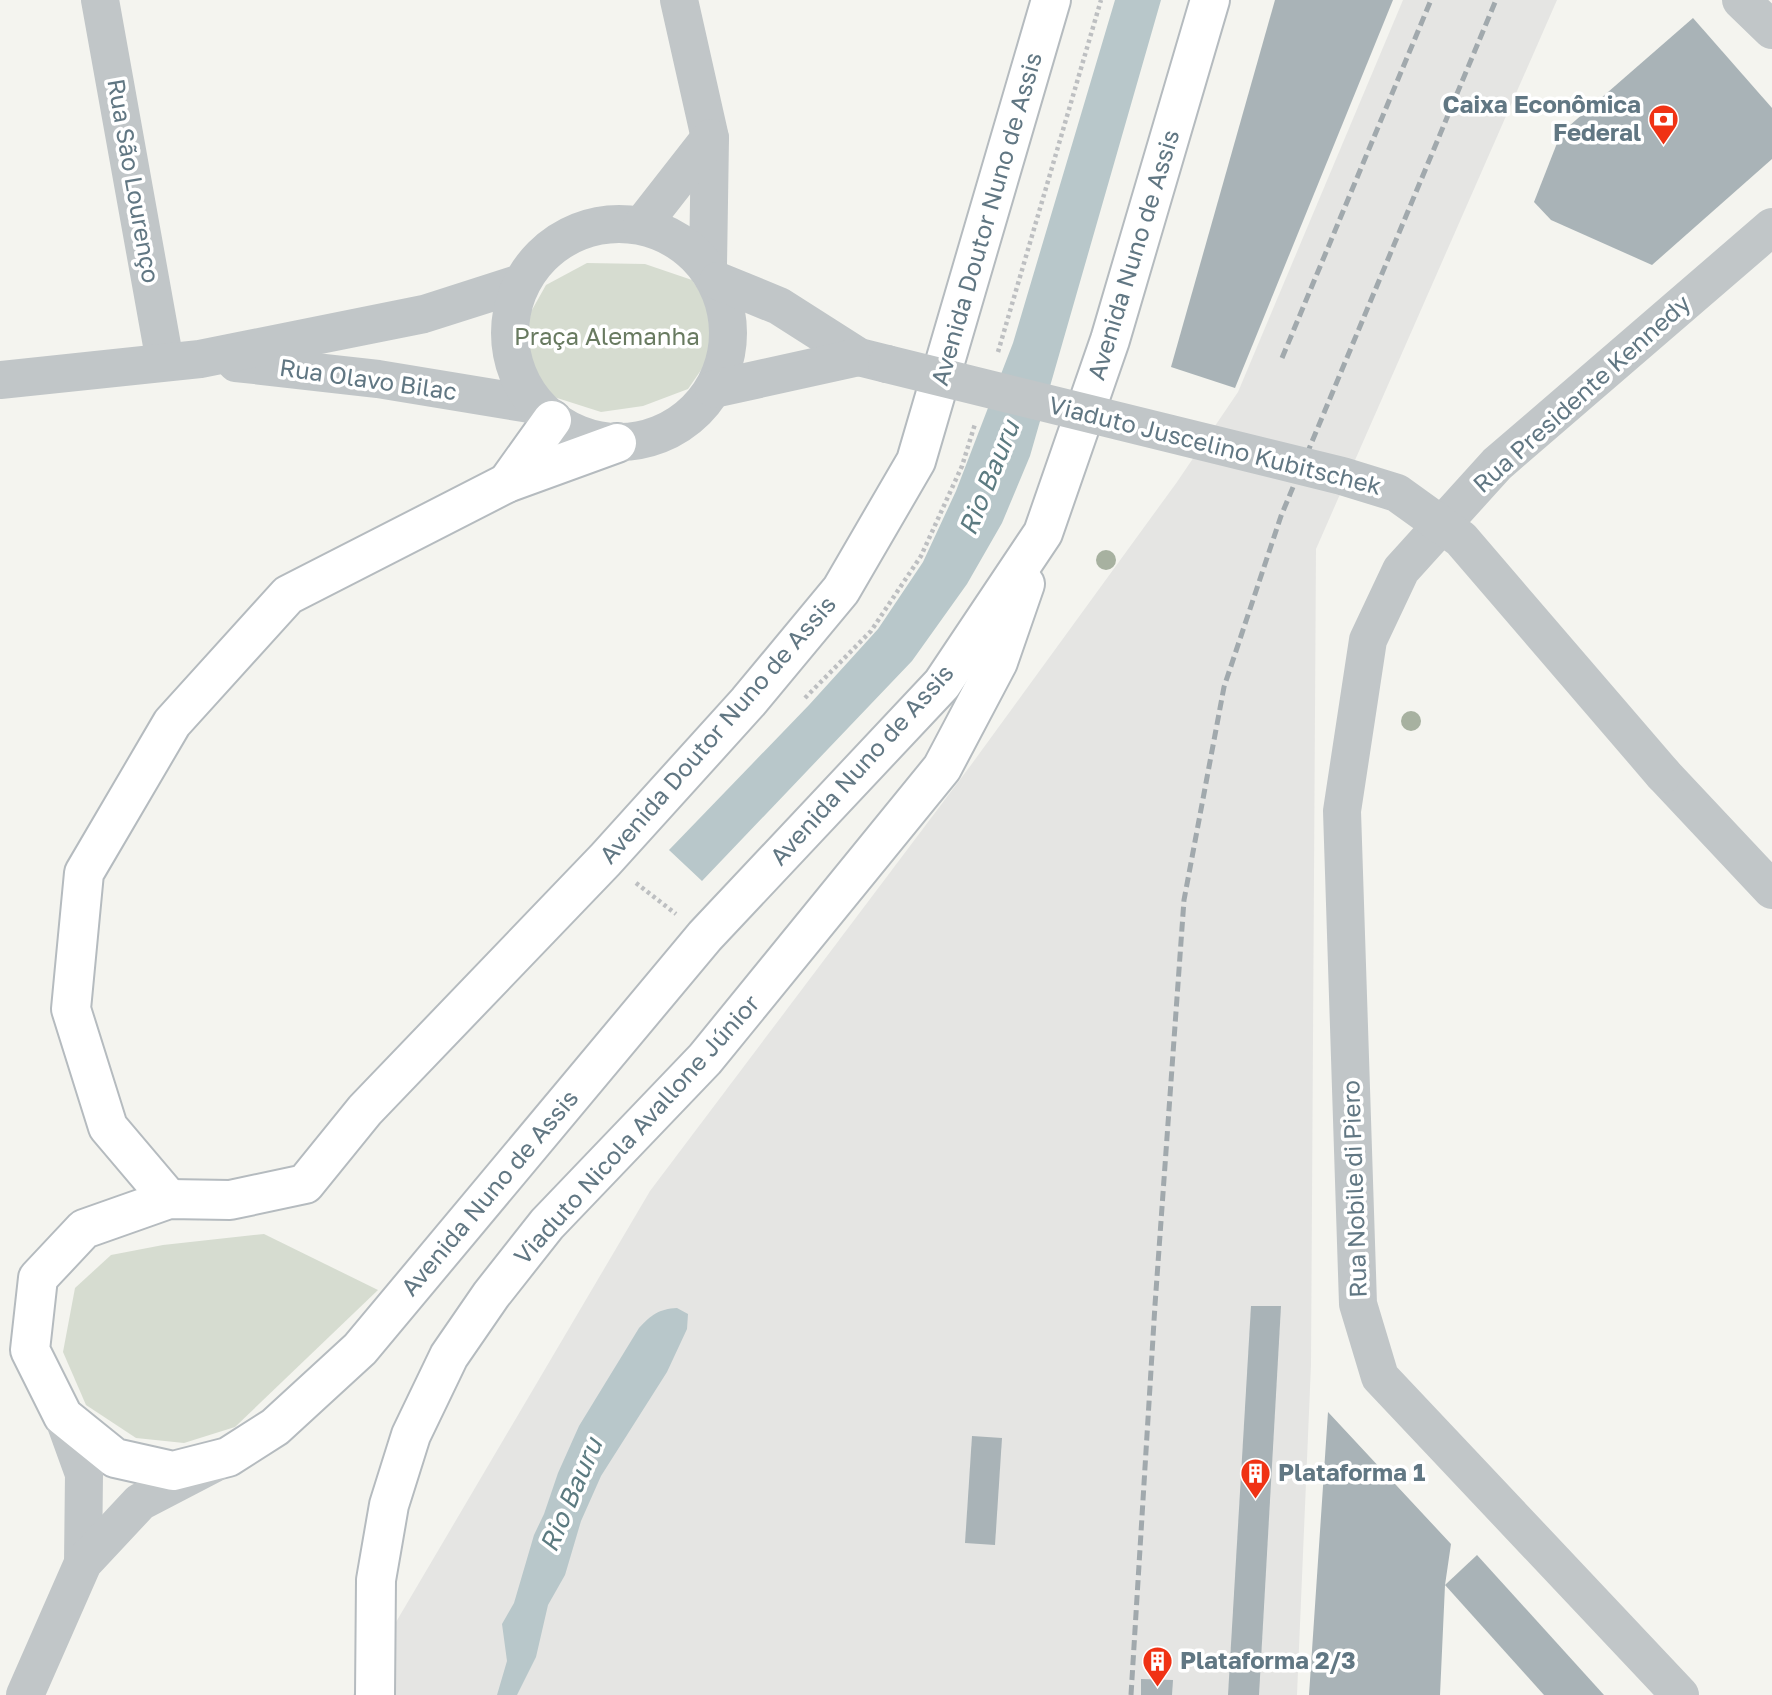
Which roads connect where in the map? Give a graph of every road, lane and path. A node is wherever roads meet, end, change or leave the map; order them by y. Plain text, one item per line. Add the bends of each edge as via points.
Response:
1 (100, 0) edge
2 (679, 0) edge
3 (1051, 0) edge
4 (1210, 0) edge
5 (1741, 0) edge
6 (1772, 30) edge
7 (710, 138) junction
8 (642, 225) junction
9 (1772, 227) edge
10 (713, 273) junction
11 (522, 283) junction
12 (182, 360) junction
13 (873, 361) junction
14 (0, 380) edge
15 (715, 390) junction
16 (544, 412) junction
17 (617, 443) junction
18 (507, 483) junction
19 (1043, 533) junction
20 (1401, 570) joint
21 (605, 860) junction
22 (1772, 890) edge
23 (705, 936) junction
24 (169, 1199) junction
25 (63, 1416) junction
26 (228, 1457) junction
27 (83, 1563) junction
28 (25, 1695) edge
29 (375, 1695) edge
30 (1680, 1695) edge

1 - 12 street, Rua São Lourenço
2 - 7 street
3 - 21 main road, Avenida Doutor Nuno de Assis via 916,461 841,590 748,702
4 - 19 main road, Avenida Nuno de Assis via 1110,340
5 - 6 street
7 - 8 street
7 - 10 street
8 - 10 street via 679,239
8 - 11 street via 595,226 551,246
9 - 20 street, Rua Presidente Kennedy via 1497,464
10 - 13 street, Viaduto Juscelino Kubitschek
10 - 15 street via 730,335
11 - 12 street, Rua Olavo Bilac via 424,314
11 - 16 street via 511,314 510,346 519,377
12 - 14 street, Rua Olavo Bilac
12 - 16 street, Rua Olavo Bilac via 378,379
13 - 15 street, Viaduto Juscelino Kubitschek
13 - 22 street, Viaduto Juscelino Kubitschek, bridge via 1397,493 1461,539 1663,774
15 - 17 street via 689,418 655,436
16 - 17 street via 583,436
16 - 18 main road
17 - 18 main road
18 - 24 main road via 288,596 172,723 84,873 71,1009 108,1127
19 - 23 main road, Avenida Nuno de Assis via 942,684
19 - 29 main road, Viaduto Nicola Avallone Júnior via 998,662 942,768 705,1059 547,1224 449,1356 411,1435 389,1505 376,1580
20 - 30 street, Rua Nobile di Piero via 1368,640 1342,811 1358,1304 1380,1377
21 - 23 path
21 - 24 main road, Avenida Doutor Nuno de Assis via 365,1110 305,1184 230,1199
23 - 26 main road, Avenida Nuno de Assis via 360,1349 275,1427
24 - 25 main road, Avenida Doutor Nuno de Assis via 84,1229 38,1278 30,1350
25 - 26 main road, Avenida Nuno de Assis via 115,1458 173,1471
25 - 27 street via 84,1474
26 - 27 street via 140,1502
27 - 28 street

